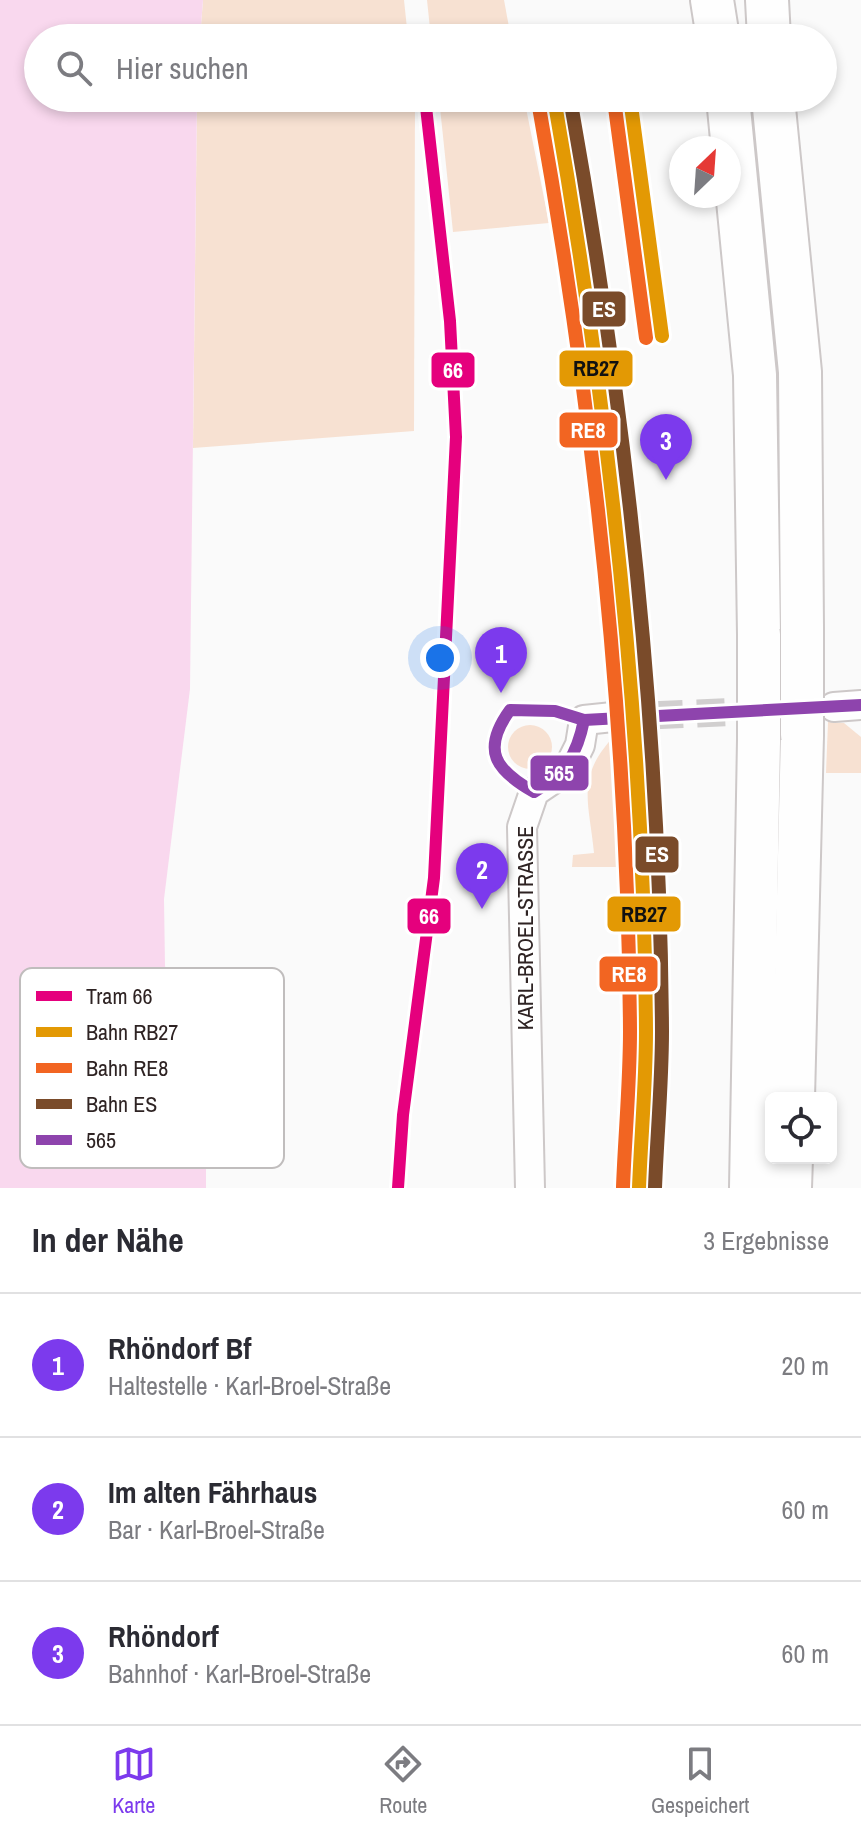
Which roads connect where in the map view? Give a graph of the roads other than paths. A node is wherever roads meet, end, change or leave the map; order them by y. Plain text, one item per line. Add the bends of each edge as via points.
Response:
1 (712, 0) edge
2 (767, 0) edge
3 (716, 24) edge
4 (768, 24) edge
5 (729, 112) edge
6 (774, 112) edge
7 (613, 717) tunnel mouth
8 (793, 1092) edge
9 (791, 1164) edge
10 (530, 1188) edge
11 (751, 1188) edge
12 (790, 1188) edge

1 - 3 highway
2 - 4 highway
5 - 11 highway, bridge via 755,375 759,740
6 - 8 highway, bridge via 800,372 802,735
7 - 10 street, KARL-BROEL-STRASSE via 584,720 568,769 534,792 522,827
9 - 12 highway

